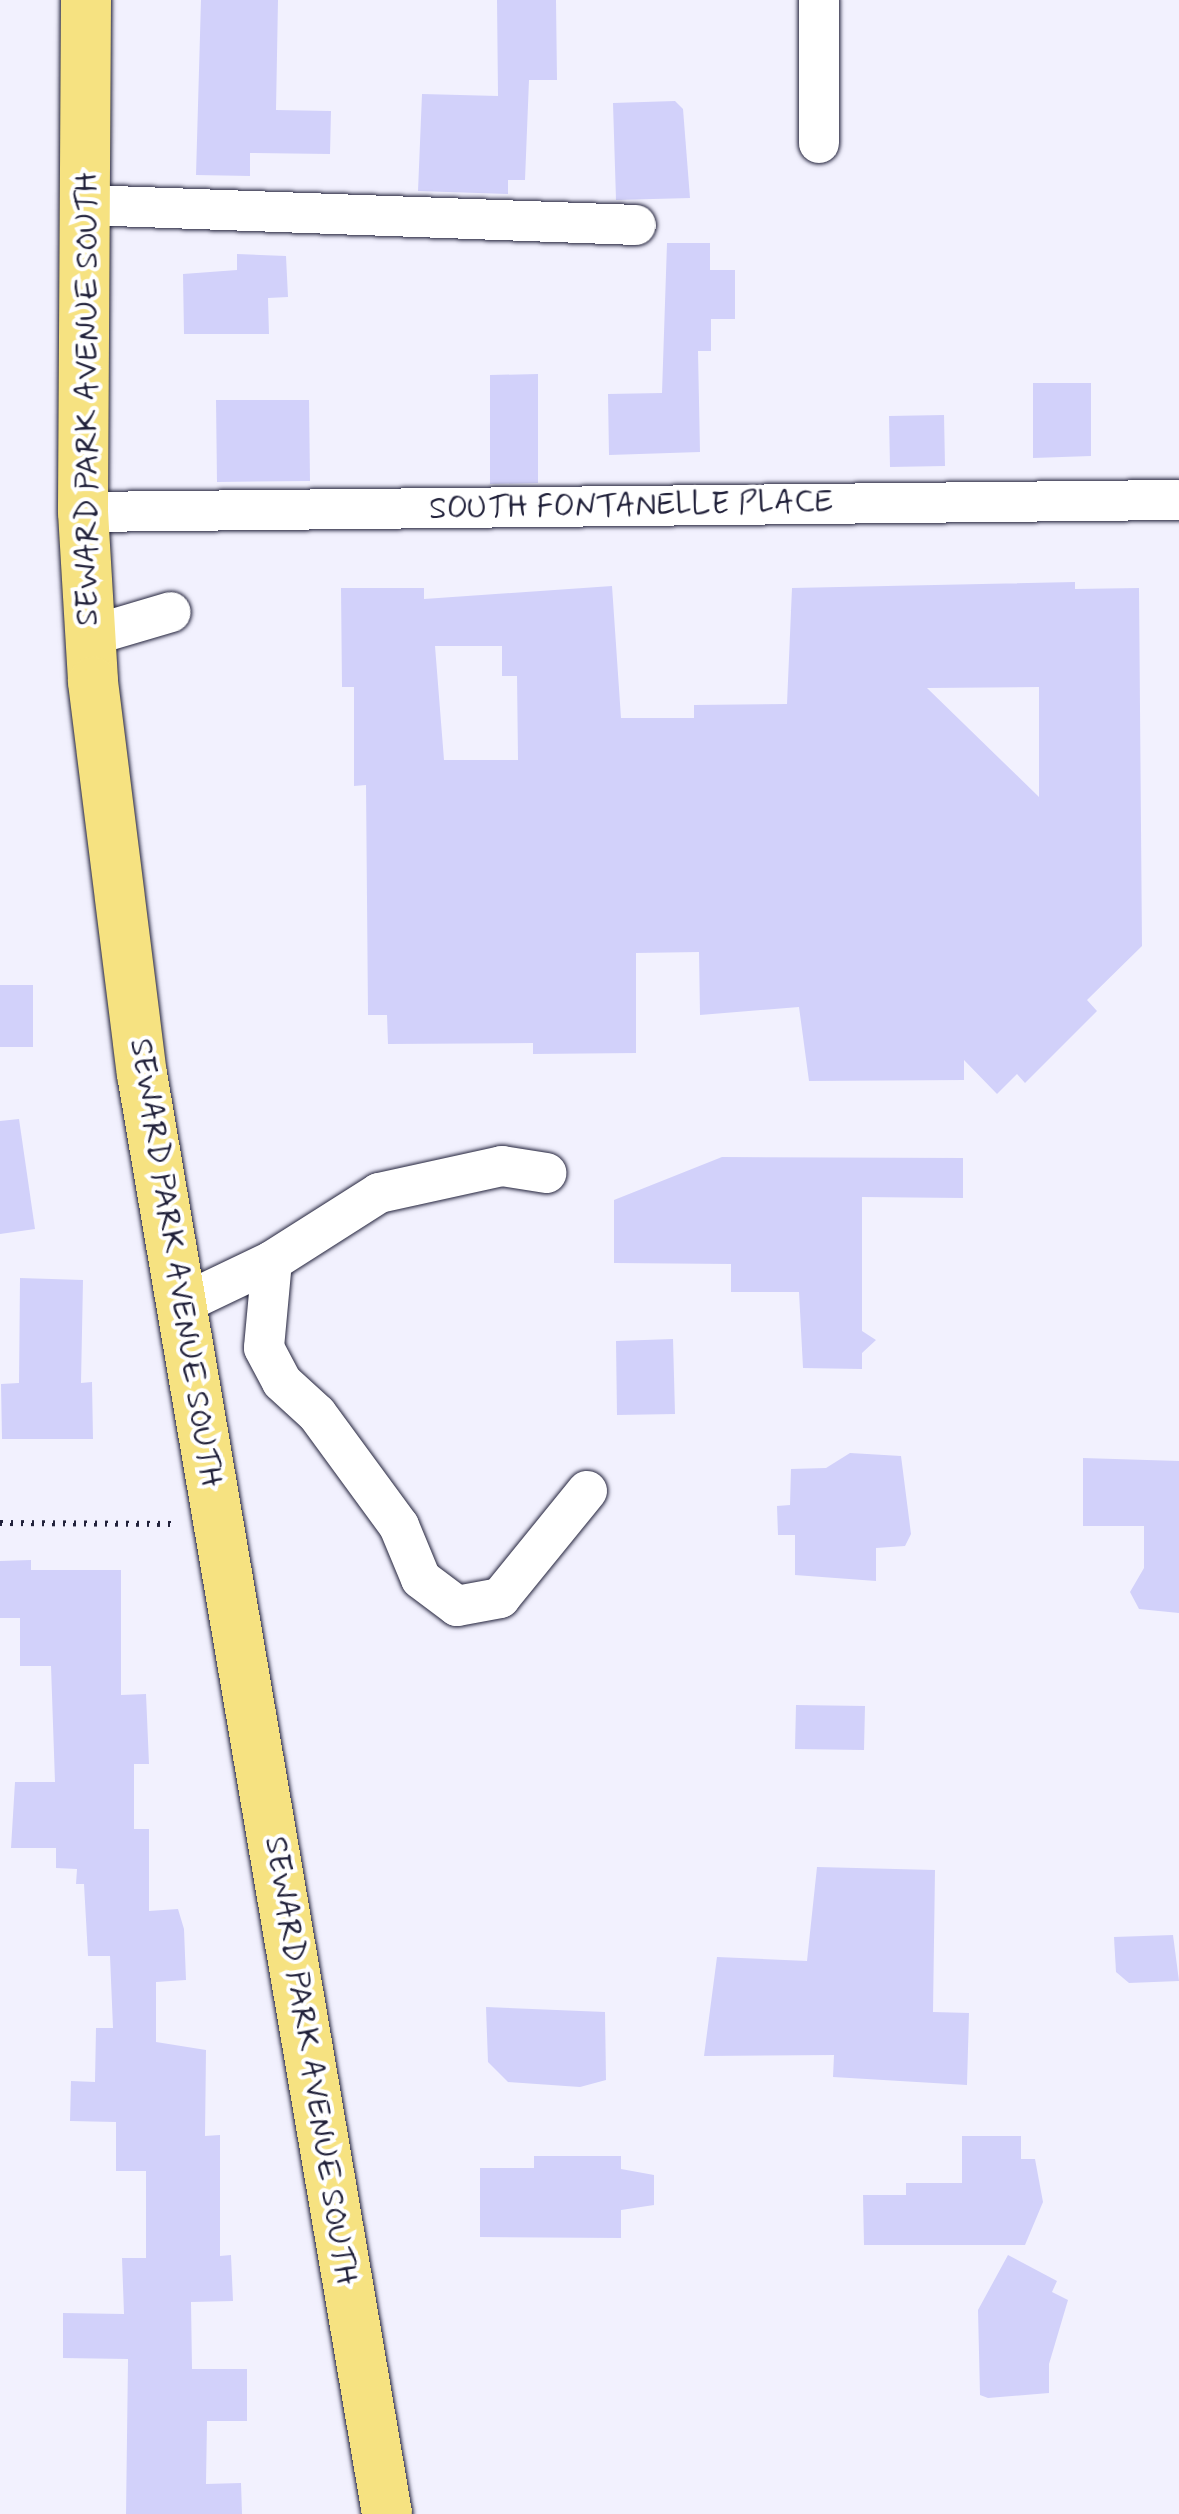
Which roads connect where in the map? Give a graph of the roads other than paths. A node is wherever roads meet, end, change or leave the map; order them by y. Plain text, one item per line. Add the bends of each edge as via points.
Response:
1 (86, 0) edge
2 (818, 0) edge
3 (818, 143) dead end
4 (86, 205) junction
5 (636, 225) dead end
6 (1179, 500) edge
7 (82, 512) junction
8 (171, 612) dead end
9 (90, 636) junction
10 (546, 1173) dead end
11 (272, 1261) junction
12 (180, 1305) junction
13 (587, 1491) dead end
14 (387, 2514) edge

1 - 4 main road, SEWARD PARK AVENUE SOUTH
2 - 3 street
4 - 5 street
4 - 7 main road, SEWARD PARK AVENUE SOUTH
6 - 7 street, SOUTH FONTANELLE PLACE
7 - 9 main road, SEWARD PARK AVENUE SOUTH
8 - 9 street
9 - 12 main road, SEWARD PARK AVENUE SOUTH via 142,1074
10 - 11 street via 502,1166 378,1193
11 - 12 street
11 - 13 street via 264,1348 282,1382 316,1414 400,1526 421,1579 456,1606 500,1598
12 - 14 main road, SEWARD PARK AVENUE SOUTH

